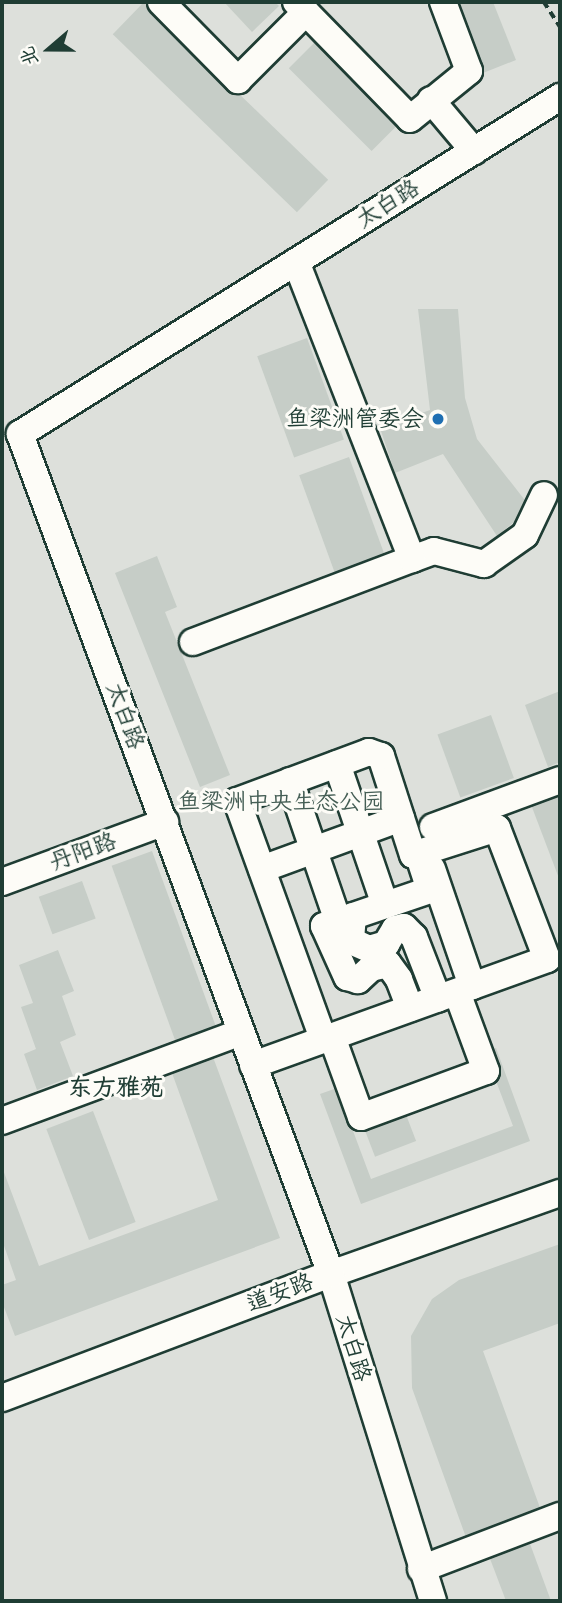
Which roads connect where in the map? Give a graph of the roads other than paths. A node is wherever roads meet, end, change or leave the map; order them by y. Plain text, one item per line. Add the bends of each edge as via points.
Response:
1 (161, 2) edge
2 (443, 2) edge
3 (301, 7) edge
4 (560, 97) edge
5 (431, 100) junction
6 (474, 150) junction
7 (296, 262) junction
8 (544, 495) dead end
9 (412, 559) junction
10 (192, 642) dead end
11 (337, 764) junction
12 (560, 780) edge
13 (290, 781) junction
14 (401, 818) junction
15 (164, 822) junction
16 (360, 833) junction
17 (425, 844) junction
18 (314, 850) junction
19 (262, 869) junction
20 (2, 882) edge
21 (385, 905) junction
22 (339, 921) junction
23 (287, 939) junction
24 (456, 992) junction
25 (410, 1009) junction
26 (241, 1032) junction
27 (328, 1038) junction
28 (253, 1065) junction
29 (2, 1121) edge
30 (560, 1194) edge
31 (331, 1274) junction
32 (2, 1398) edge
33 (560, 1516) edge
34 (421, 1569) junction
35 (433, 1601) edge

1 - 3 street via 238,80
2 - 5 street via 468,71
3 - 5 street via 410,119
4 - 6 street, 太白路
5 - 6 street
6 - 7 street, 太白路
7 - 9 street
7 - 15 street, 太白路 via 20,434
8 - 9 street via 525,535 484,564 434,551
9 - 10 street
11 - 13 street
11 - 14 street via 369,752 381,756
11 - 16 street
12 - 17 street
13 - 18 street
13 - 19 street via 237,801
14 - 16 street
14 - 17 street via 413,855
15 - 20 street, 丹阳路
15 - 26 street, 太白路
16 - 18 street
16 - 21 street
17 - 21 street via 430,890
17 - 24 street
17 - 24 street via 497,828 547,959
18 - 19 street
18 - 22 street
19 - 23 street
21 - 22 street
22 - 23 street
22 - 24 street via 351,942 369,949 386,944 395,929 404,927
22 - 25 street via 347,977 358,980 371,968 388,964
23 - 27 street
24 - 25 street
24 - 27 street via 486,1071 361,1117
25 - 27 street
26 - 28 street, 太白路
26 - 29 street
27 - 28 street
28 - 31 street, 太白路
30 - 31 street, 道安路
31 - 32 street, 道安路
31 - 34 street, 太白路
33 - 34 street
34 - 35 street, 太白路

